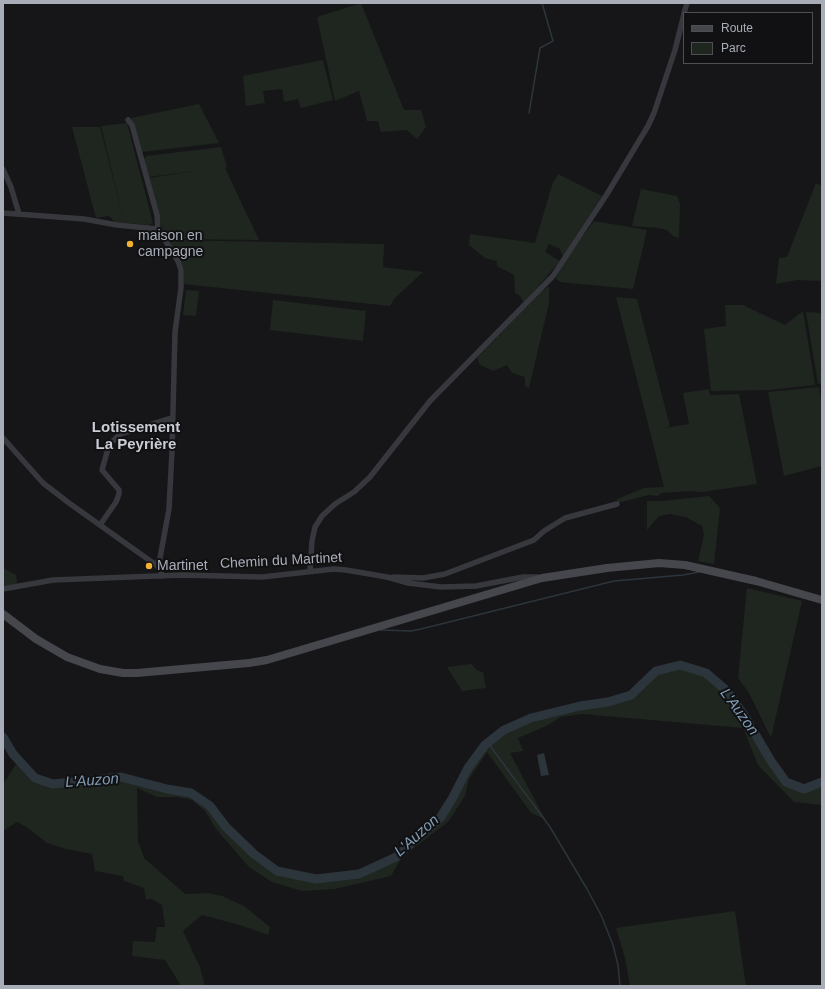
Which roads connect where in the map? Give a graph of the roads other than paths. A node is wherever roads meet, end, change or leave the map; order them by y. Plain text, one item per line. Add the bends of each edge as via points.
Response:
1 (683, 18) edge
2 (128, 120) dead end
3 (3, 169) edge
4 (3, 213) edge
5 (19, 214) junction
6 (158, 229) junction
7 (172, 418) junction
8 (3, 438) edge
9 (617, 504) dead end
10 (100, 525) junction
11 (156, 565) junction
12 (310, 571) junction
13 (162, 576) junction
14 (386, 577) junction
15 (542, 578) junction
16 (3, 589) edge
17 (822, 600) edge
18 (3, 614) edge

1 - 12 street via 675,50 648,126 553,276 430,400 370,477 322,516 315,527
2 - 6 street via 132,125 157,215
3 - 5 street
4 - 5 street
5 - 6 street via 84,219
6 - 7 street via 181,270 175,332
7 - 10 street via 120,434 110,445 102,470 119,490 119,494
7 - 11 street via 169,509 160,558
8 - 10 street via 43,482
9 - 14 street via 565,518 534,540 445,574 423,578
10 - 11 street
11 - 13 street
12 - 13 street, Chemin du Martinet via 262,577
12 - 14 street, Chemin du Martinet via 346,570
13 - 16 street, Chemin du Martinet via 43,581
14 - 15 street, Chemin du Martinet via 441,587 476,586 523,577
15 - 17 main road via 615,567 673,564 710,570
15 - 18 main road via 267,660 184,669 123,673 88,665 50,648

